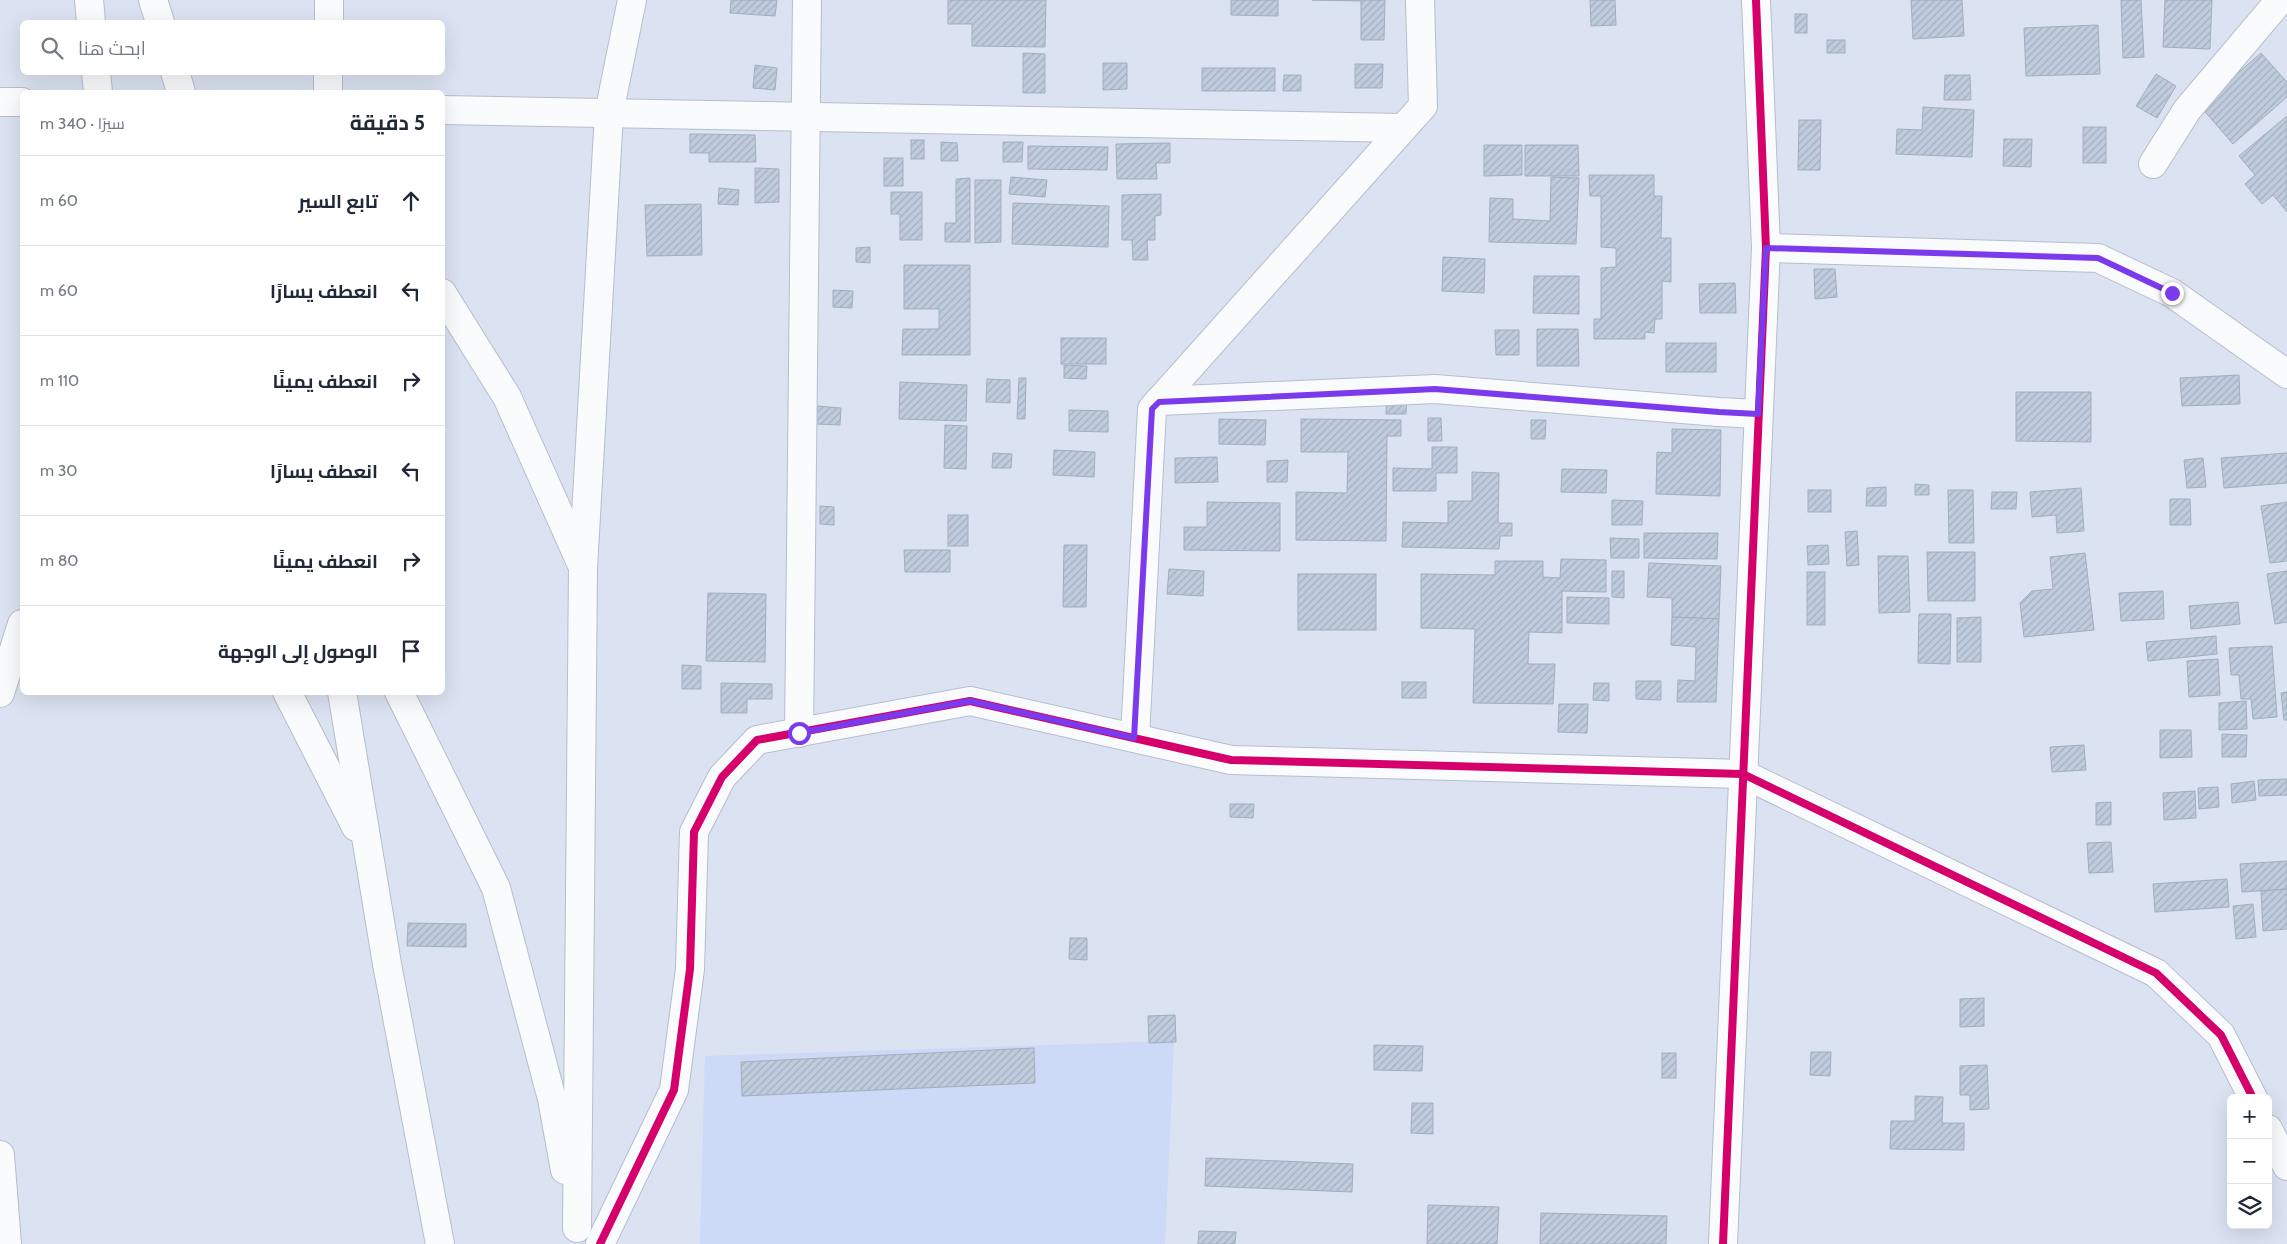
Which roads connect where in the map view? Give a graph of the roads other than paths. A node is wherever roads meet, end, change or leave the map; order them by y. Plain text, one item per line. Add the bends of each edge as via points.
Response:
1 (89, 0) edge
2 (153, 0) edge
3 (329, 0) edge
4 (632, 0) edge
5 (807, 0) edge
6 (1420, 0) edge
7 (1756, 0) edge
8 (2280, 0) edge
9 (91, 20) edge
10 (159, 20) edge
11 (329, 20) edge
12 (96, 75) edge
13 (176, 75) edge
14 (328, 75) edge
15 (98, 90) edge
16 (180, 90) edge
17 (328, 90) edge
18 (0, 102) edge
19 (20, 102) edge
20 (445, 110) edge
21 (609, 113) junction
22 (806, 118) junction
23 (1403, 128) junction
24 (2153, 164) dead end
25 (1766, 248) junction
26 (445, 298) edge
27 (2287, 374) edge
28 (1159, 402) junction
29 (1758, 414) junction
30 (583, 568) junction
31 (20, 630) edge
32 (0, 693) edge
33 (289, 695) edge
34 (342, 695) edge
35 (400, 695) edge
36 (799, 733) junction
37 (1134, 738) junction
38 (1743, 774) junction
39 (368, 851) junction
40 (2251, 1094) edge
41 (2272, 1137) edge
42 (0, 1155) edge
43 (2287, 1166) edge
44 (1, 1187) edge
45 (578, 1236) edge
46 (8, 1244) edge
47 (440, 1244) edge
48 (600, 1244) edge
49 (1723, 1244) edge

1 - 9 street
2 - 10 street
3 - 11 street
4 - 21 street
5 - 22 street
6 - 23 street via 1422,106
7 - 25 street
8 - 24 street via 2187,110
12 - 15 street
13 - 16 street
14 - 17 street
18 - 19 street
20 - 21 street
21 - 22 street
21 - 30 street
22 - 23 street
22 - 36 street
23 - 28 street
25 - 27 street via 2098,258 2172,293
25 - 29 street
26 - 30 street via 507,397
28 - 29 street via 1435,389
28 - 37 street via 1152,409
29 - 38 street
30 - 45 street
31 - 32 street
33 - 39 street
34 - 39 street
35 - 45 street via 496,888 552,1098
36 - 37 street via 970,701
36 - 48 street via 757,740 722,777 694,832 690,969 674,1090
37 - 38 street via 1231,760
38 - 40 street via 2156,973 2221,1036
38 - 49 street
39 - 47 street
41 - 43 street
42 - 44 street
44 - 46 street

